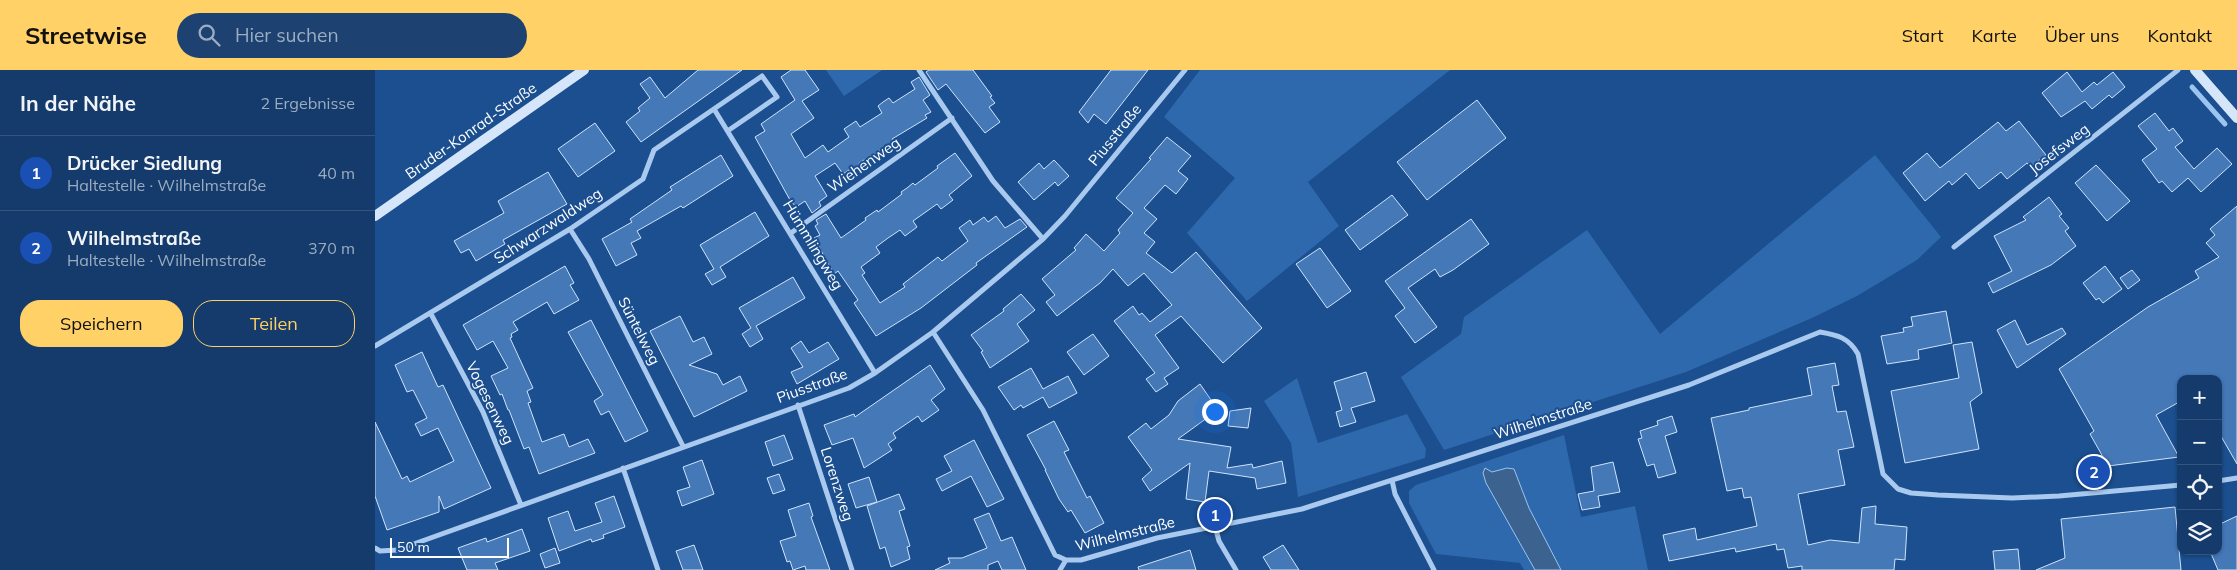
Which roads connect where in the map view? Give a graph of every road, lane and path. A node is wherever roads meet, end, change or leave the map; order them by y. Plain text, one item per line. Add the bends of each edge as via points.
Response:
1 (584, 70) edge
2 (766, 70) edge
3 (919, 70) edge
4 (1185, 70) edge
5 (2179, 70) edge
6 (2195, 70) edge
7 (762, 76) junction
8 (714, 109) junction
9 (952, 118) junction
10 (2237, 118) edge
11 (729, 130) junction
12 (375, 216) edge
13 (570, 229) junction
14 (791, 233) junction
15 (1043, 239) junction
16 (1954, 247) dead end
17 (431, 314) junction
18 (933, 332) junction
19 (375, 346) edge
20 (875, 373) junction
21 (798, 405) junction
22 (683, 446) junction
23 (623, 468) junction
24 (2237, 478) edge
25 (1391, 480) junction
26 (2222, 480) edge
27 (2177, 485) edge
28 (521, 505) junction
29 (1215, 526) junction
30 (375, 548) edge
31 (1066, 560) junction
32 (658, 570) edge
33 (852, 570) edge
34 (1060, 570) edge
35 (1236, 570) edge
36 (1434, 570) edge

1 - 12 street, Bruder-Konrad-Straße
2 - 7 street, Schwarzwaldweg
3 - 9 street
4 - 15 street, Piusstraße
5 - 16 street, Josefsweg
6 - 10 street
7 - 8 street, Schwarzwaldweg
7 - 11 street via 777,97
8 - 11 street
8 - 13 street, Schwarzwaldweg via 654,150 643,179
9 - 14 street, Wiehenweg
9 - 15 street via 993,180
11 - 14 street, Hümmlingweg
13 - 17 street, Schwarzwaldweg
13 - 22 street, Süntelweg via 589,259
14 - 20 street, Hümmlingweg
15 - 18 street, Piusstraße
17 - 19 street, Schwarzwaldweg
17 - 28 street, Vogesenweg via 483,412
18 - 20 street, Piusstraße
18 - 31 street, Wilhelmstraße via 983,410 1055,555
20 - 21 street, Piusstraße via 849,388
21 - 22 street, Piusstraße
21 - 33 street, Lorenzweg
22 - 23 street, Piusstraße
23 - 28 street, Piusstraße
23 - 32 street
24 - 26 street
25 - 27 street, Wilhelmstraße via 1694,383 1820,332 1837,334 1853,346 1857,354 1883,474 1897,489 1938,496 2012,498
25 - 29 street, Wilhelmstraße via 1302,509
25 - 36 street
28 - 30 street, Piusstraße via 397,550 380,551
29 - 31 street, Wilhelmstraße via 1157,538 1081,560
29 - 35 street via 1219,541
31 - 34 street

